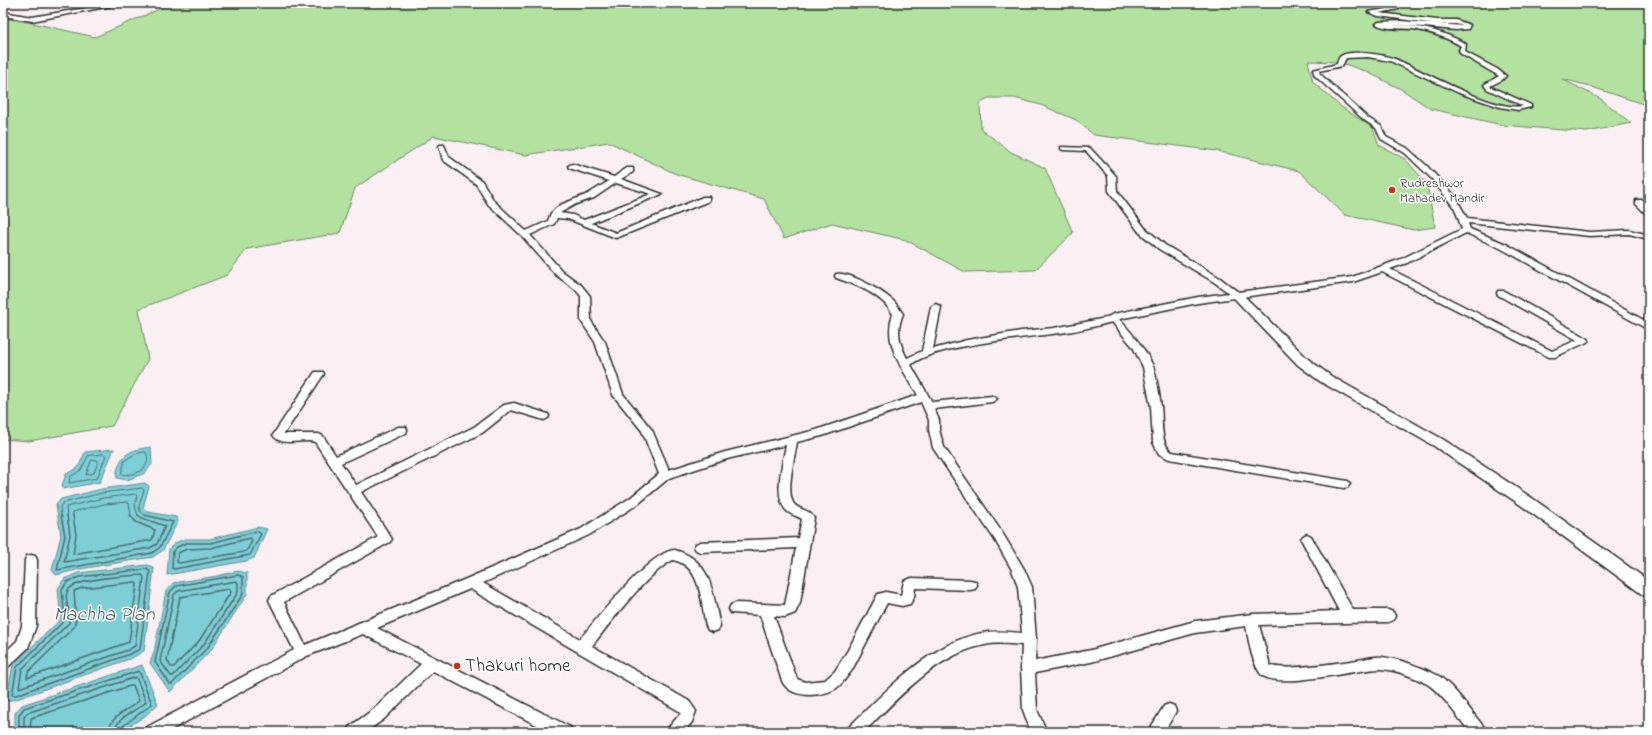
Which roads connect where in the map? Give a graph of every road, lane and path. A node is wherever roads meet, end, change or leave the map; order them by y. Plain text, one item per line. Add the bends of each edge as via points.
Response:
1 (125, 3) edge
2 (1386, 3) edge
3 (3, 14) edge
4 (442, 146) dead end
5 (1063, 148) dead end
6 (572, 166) dead end
7 (630, 170) dead end
8 (616, 180) junction
9 (706, 199) dead end
10 (1649, 202) edge
11 (1649, 212) edge
12 (554, 215) junction
13 (1465, 220) junction
14 (584, 223) junction
15 (1466, 230) junction
16 (525, 234) junction
17 (1649, 237) edge
18 (1382, 268) junction
19 (839, 276) dead end
20 (1501, 293) dead end
21 (1237, 295) junction
22 (936, 307) dead end
23 (1112, 317) junction
24 (1649, 327) edge
25 (927, 353) junction
26 (906, 365) junction
27 (319, 374) dead end
28 (992, 399) dead end
29 (926, 402) junction
30 (544, 416) dead end
31 (402, 430) dead end
32 (792, 439) junction
33 (334, 462) junction
34 (665, 475) junction
35 (1344, 484) dead end
36 (353, 491) junction
37 (1307, 539) dead end
38 (804, 543) junction
39 (700, 547) dead end
40 (31, 560) dead end
41 (470, 583) junction
42 (970, 585) dead end
43 (1649, 590) edge
44 (736, 608) dead end
45 (765, 610) junction
46 (1349, 616) junction
47 (1388, 616) dead end
48 (1251, 620) junction
49 (713, 626) dead end
50 (364, 628) junction
51 (1029, 639) junction
52 (582, 647) junction
53 (302, 652) junction
54 (3, 663) edge
55 (432, 663) junction
56 (1028, 668) junction
57 (1169, 711) dead end
58 (152, 732) edge
59 (354, 732) edge
60 (565, 732) edge
61 (674, 732) edge
62 (854, 732) edge
63 (1039, 732) edge
64 (1156, 732) edge
65 (1479, 732) edge

1 - 3 street via 32,19
2 - 13 street via 1396,9 1371,12 1437,22 1464,23 1468,26 1462,28 1401,23 1379,24 1422,29 1458,41 1464,45 1464,53 1503,76 1487,85 1489,88 1529,106 1505,106 1468,96 1392,60 1380,57 1344,56 1340,65 1316,70 1317,75 1379,128 1383,138 1406,151 1443,186
4 - 16 street via 446,158 479,183 491,202
5 - 21 street via 1088,149 1112,176 1113,191 1142,230 1162,247
6 - 8 street
7 - 8 street
8 - 12 street via 591,196 568,204
8 - 14 street via 658,194
9 - 14 street via 616,236
10 - 11 street via 1640,202
12 - 14 street via 570,217
12 - 16 street via 551,222
13 - 15 street
13 - 17 street via 1590,234 1629,232
15 - 18 street via 1404,261
15 - 24 street via 1503,246
16 - 34 street via 559,273 578,287 585,296 586,321 600,342 618,396 647,430
18 - 20 street via 1552,355 1584,340
18 - 21 street via 1353,279
19 - 26 street via 857,282 895,308 898,314 893,331 899,354
21 - 23 street
21 - 43 street via 1304,362 1326,379 1439,443 1527,502
22 - 25 street
23 - 25 street via 1109,320 1054,331 967,343
23 - 35 street via 1137,346 1148,367 1156,407 1159,442 1163,451 1169,455
25 - 26 street via 912,359
26 - 29 street
27 - 33 street via 278,435 284,438 315,437
28 - 29 street
29 - 32 street
29 - 51 street via 934,420 939,448 1000,537 1018,569 1025,586
30 - 36 street via 513,407 506,408 478,430
31 - 33 street
32 - 34 street
32 - 38 street via 785,492 791,508 808,518
33 - 36 street
34 - 41 street via 634,501 585,532
36 - 53 street via 386,539 276,600
37 - 46 street
38 - 39 street
38 - 45 street via 790,609
40 - 54 street via 29,626 23,644
41 - 50 street
41 - 52 street
42 - 45 street via 912,583 909,585 905,600 883,598 848,662 825,687 801,689 790,681
44 - 45 street
46 - 47 street
46 - 48 street
48 - 56 street via 1190,628 1060,664
48 - 65 street via 1261,662 1270,673 1334,670 1381,663 1403,668 1433,680
49 - 52 street via 697,568 679,556 672,555 636,584
50 - 53 street
50 - 55 street
51 - 56 street
51 - 62 street via 984,638 959,646 909,678
52 - 61 street via 684,706 689,711 687,717
53 - 58 street
55 - 59 street via 379,714
55 - 60 street
56 - 63 street via 1030,710
57 - 64 street

